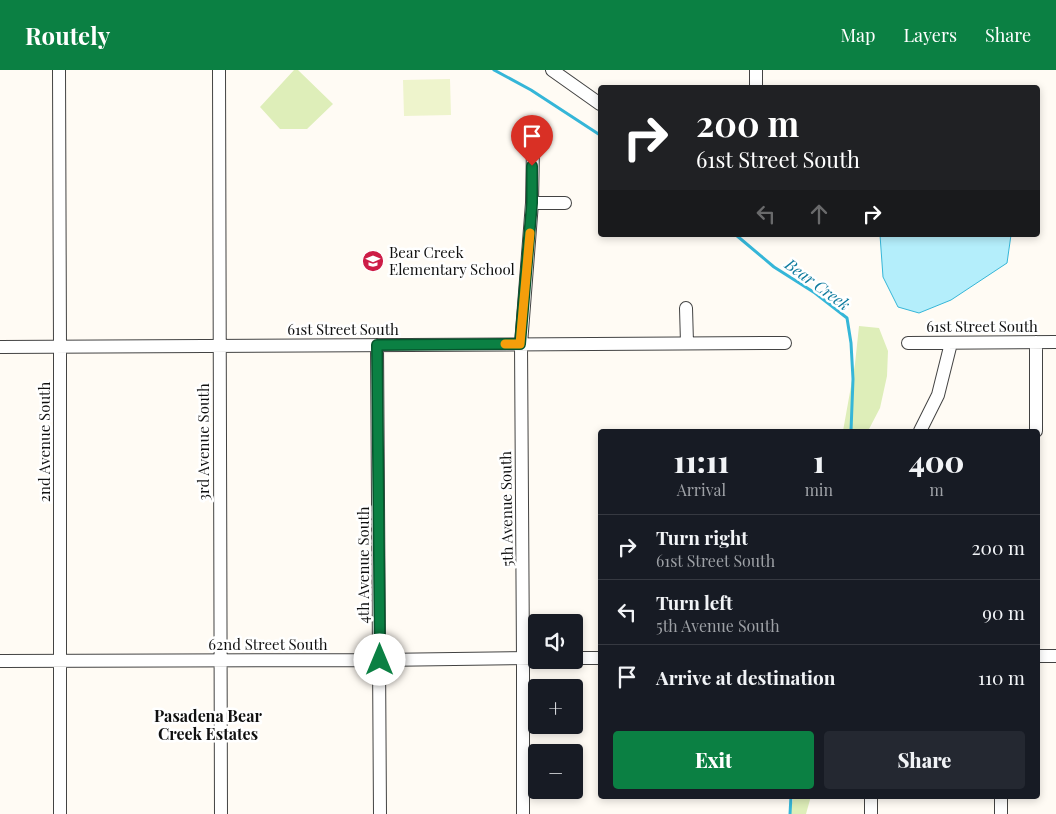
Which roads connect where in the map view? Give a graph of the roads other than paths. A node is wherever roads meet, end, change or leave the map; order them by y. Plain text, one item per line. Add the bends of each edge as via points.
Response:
1 (59, 70) edge
2 (219, 70) edge
3 (552, 70) edge
4 (756, 70) edge
5 (756, 85) edge
6 (598, 103) edge
7 (533, 147) dead end
8 (532, 203) junction
9 (564, 203) dead end
10 (686, 308) dead end
11 (951, 342) junction
12 (1036, 342) junction
13 (1056, 342) edge
14 (687, 343) junction
15 (786, 343) dead end
16 (908, 343) dead end
17 (520, 344) junction
18 (377, 345) junction
19 (219, 346) junction
20 (0, 347) edge
21 (60, 347) junction
22 (921, 429) edge
23 (1036, 429) edge
24 (529, 614) edge
25 (1040, 656) edge
26 (1056, 656) edge
27 (583, 658) edge
28 (598, 658) edge
29 (528, 659) edge
30 (220, 660) junction
31 (380, 660) junction
32 (0, 661) edge
33 (61, 661) junction
34 (530, 669) edge
35 (871, 799) edge
36 (1001, 799) edge
37 (60, 814) edge
38 (221, 814) edge
39 (380, 814) edge
40 (523, 814) edge
41 (871, 814) edge
42 (1001, 814) edge

1 - 21 street, 2nd Avenue South
2 - 19 street, 3rd Avenue South
3 - 6 street
4 - 5 street
7 - 8 street, 5th Avenue South
8 - 9 street
8 - 17 street, 5th Avenue South
10 - 14 street
11 - 12 street, 61st Street South
11 - 16 street, 61st Street South
11 - 22 street via 938,395
12 - 13 street, 61st Street South
12 - 23 street
14 - 15 street, 61st Street South
14 - 17 street, 61st Street South
17 - 18 street, 61st Street South
17 - 24 street, 5th Avenue South
18 - 19 street, 61st Street South
18 - 31 street, 4th Avenue South
19 - 21 street, 61st Street South
19 - 30 street, 3rd Avenue South
20 - 21 street, 61st Street South
21 - 33 street, 2nd Avenue South
25 - 26 street
27 - 28 street
29 - 31 street, 62nd Street South
30 - 31 street, 62nd Street South
30 - 33 street, 62nd Street South
30 - 38 street, 3rd Avenue South
31 - 39 street, 4th Avenue South
32 - 33 street, 62nd Street South
33 - 37 street, 2nd Avenue South
34 - 40 street, 5th Avenue South
35 - 41 street
36 - 42 street

